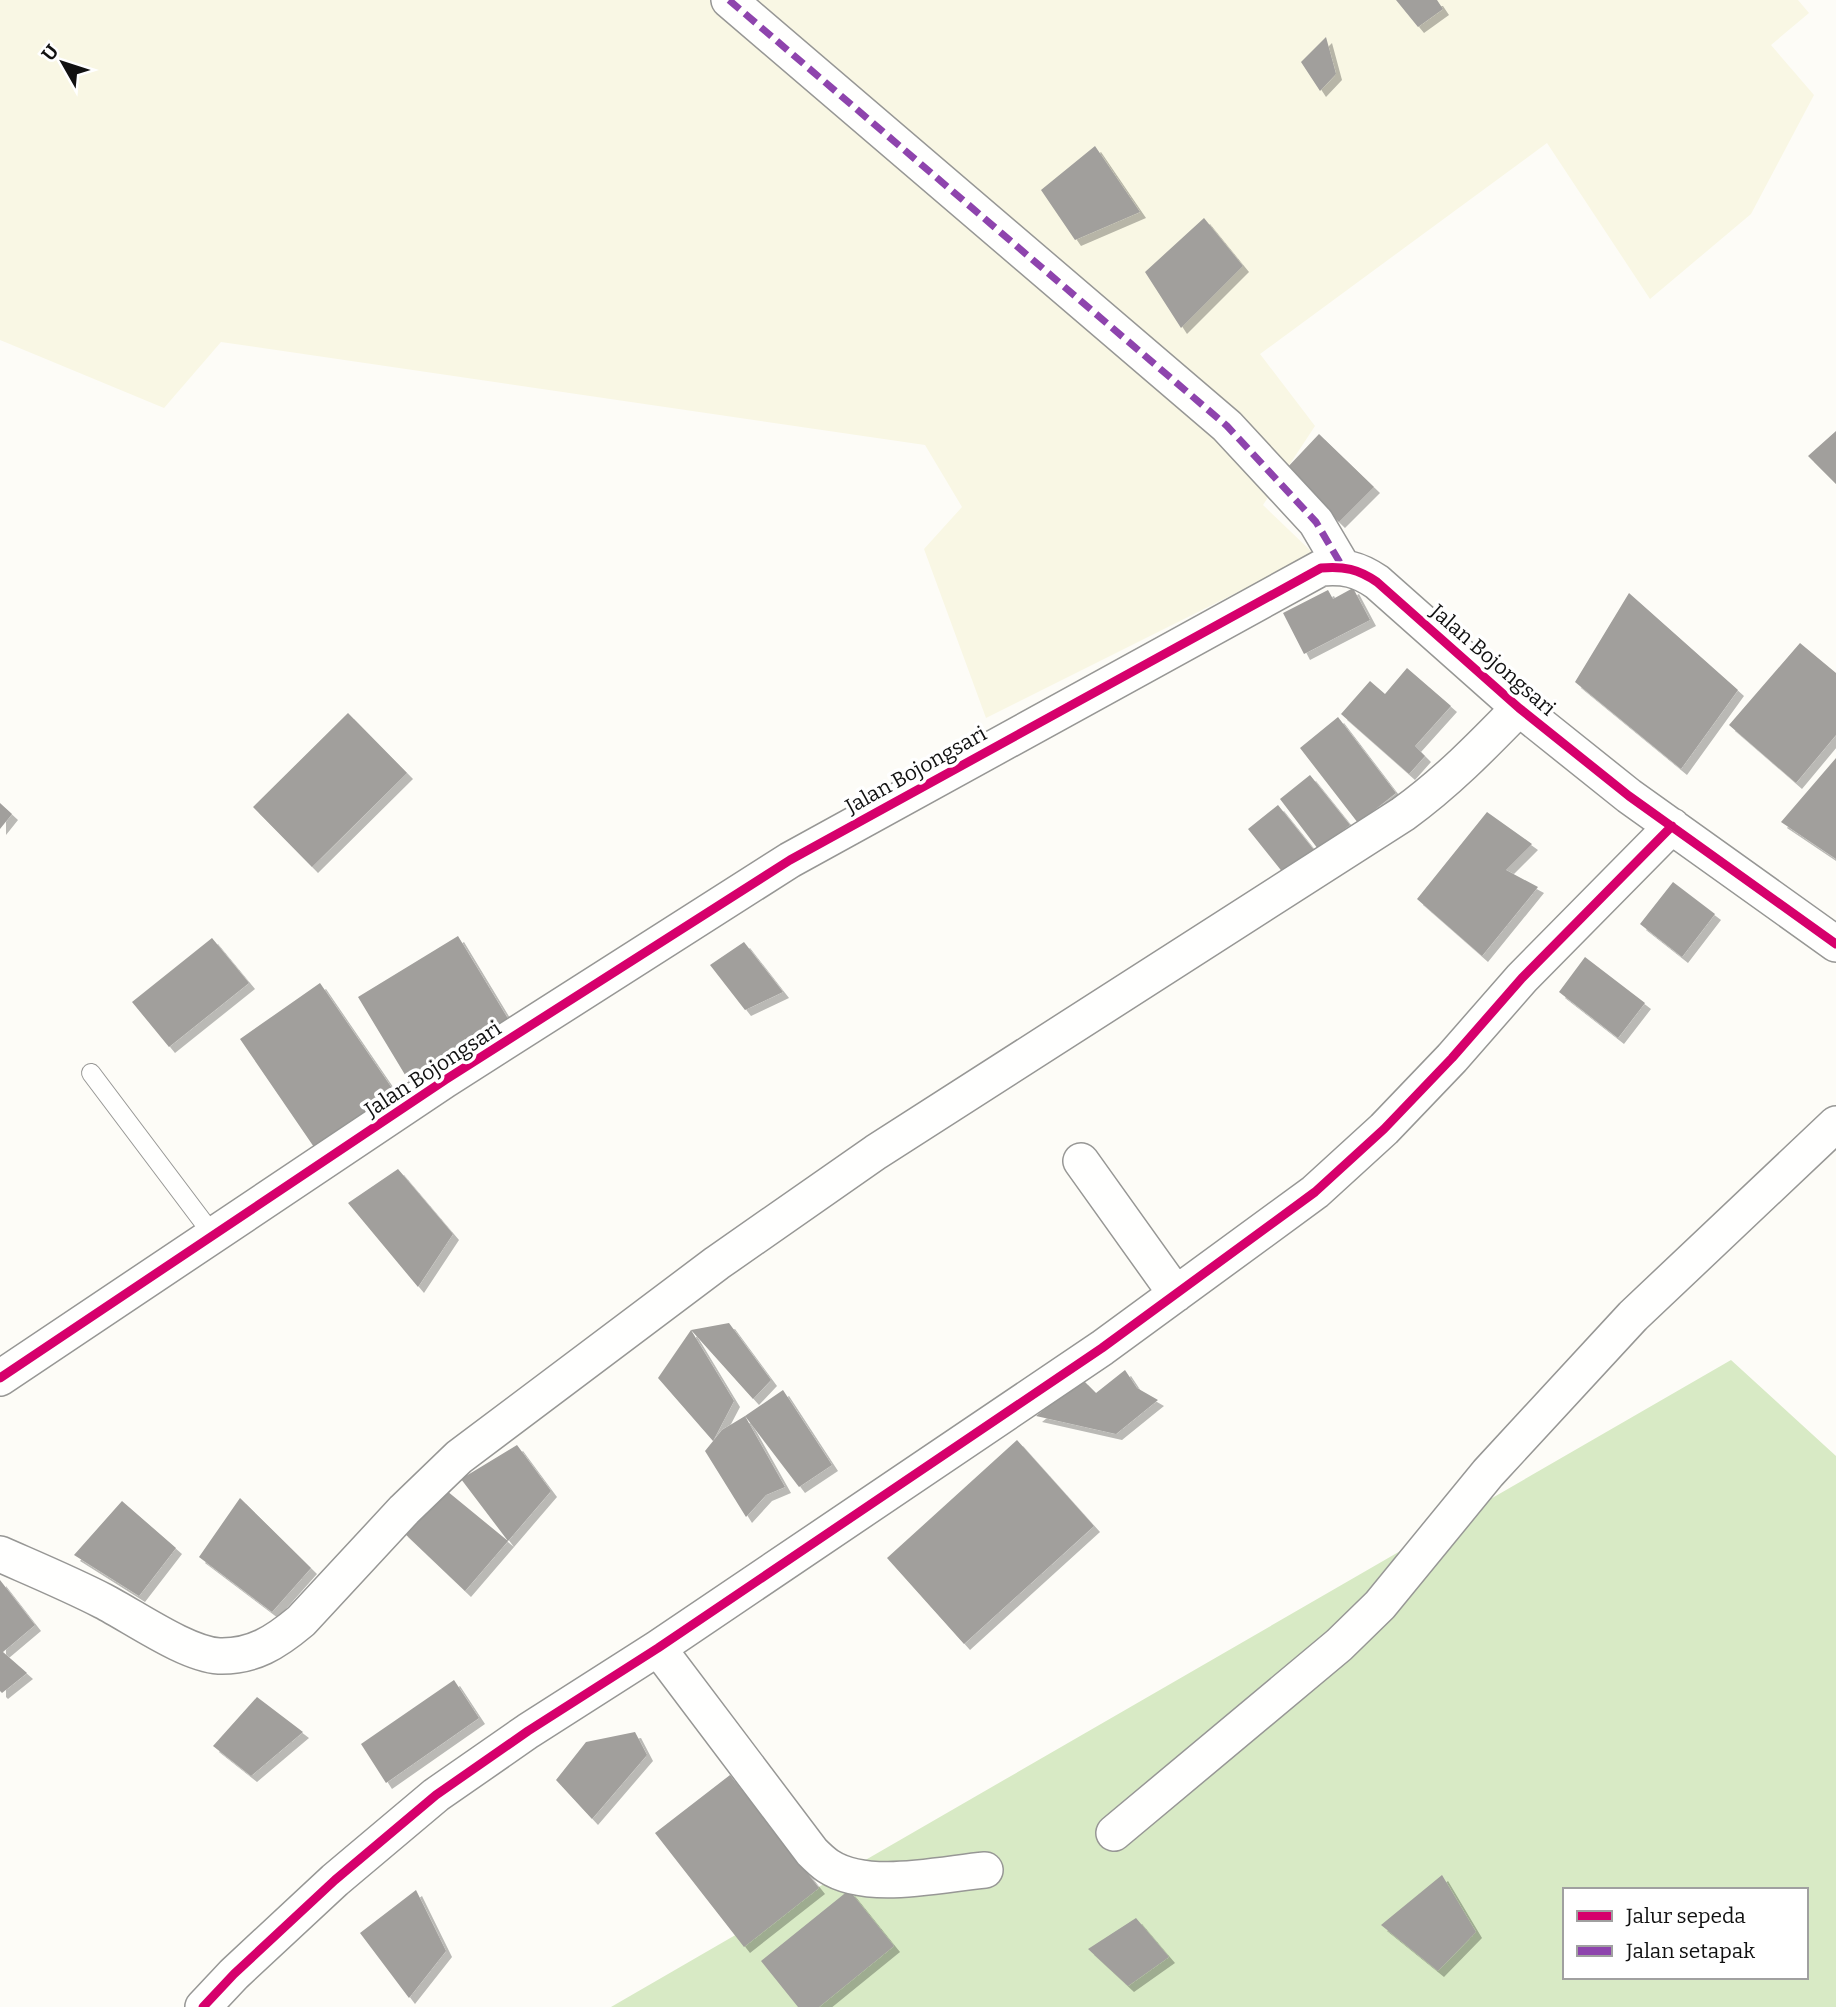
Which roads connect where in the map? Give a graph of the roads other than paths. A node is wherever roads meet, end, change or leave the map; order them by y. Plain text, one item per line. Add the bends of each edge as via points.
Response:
1 (729, 0) edge
2 (1342, 566) junction
3 (1519, 708) junction
4 (1672, 826) junction
5 (1836, 944) edge
6 (91, 1073) dead end
7 (1836, 1124) edge
8 (1082, 1161) dead end
9 (213, 1236) junction
10 (1176, 1294) junction
11 (0, 1378) edge
12 (0, 1554) edge
13 (658, 1648) junction
14 (1114, 1833) dead end
15 (985, 1870) dead end
16 (203, 2007) edge

1 - 2 street via 1227,426 1316,522
2 - 3 street, Jalan Bojongsari via 1377,582
2 - 9 street, Jalan Bojongsari via 1307,574 790,860 445,1080
3 - 4 street, Jalan Bojongsari
3 - 12 street via 1434,792 1404,814 876,1152 717,1263 460,1457 301,1620 265,1648 236,1656 204,1654
4 - 5 street, Jalan Bojongsari
4 - 10 street via 1522,978 1384,1129 1315,1192
6 - 9 lane
7 - 14 street via 1624,1325 1356,1629
8 - 10 street
9 - 11 street, Jalan Bojongsari
10 - 13 street
13 - 15 street via 812,1852 830,1868 860,1878 894,1880
13 - 16 street via 436,1795 335,1880

